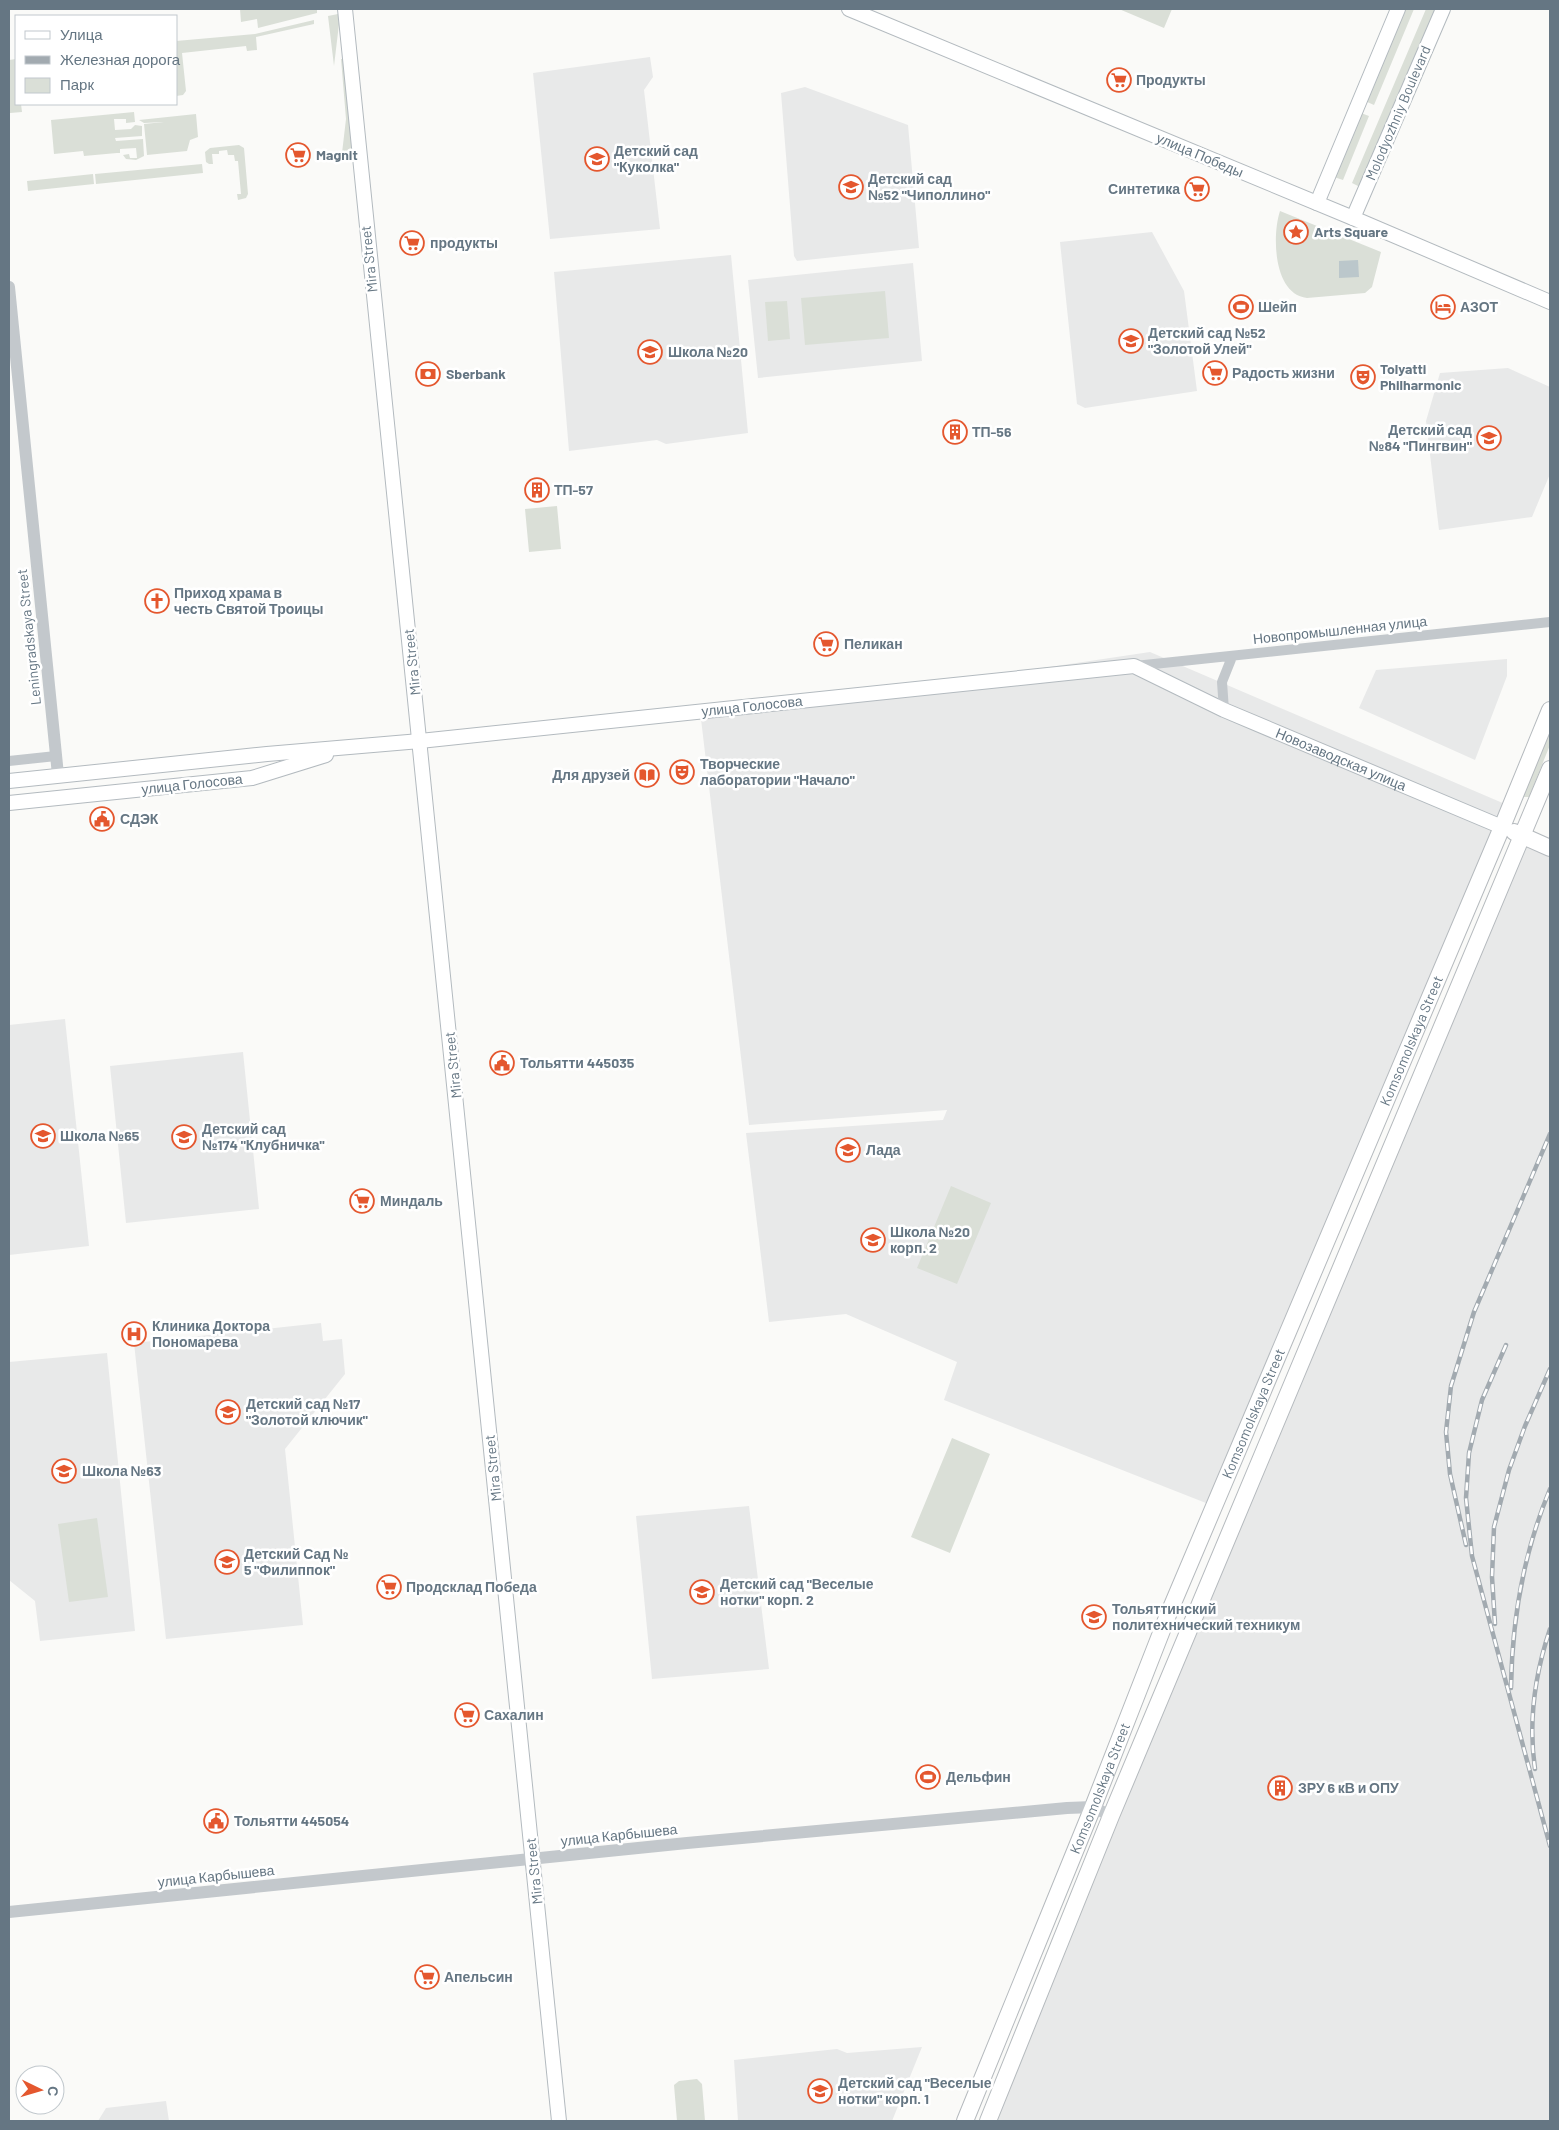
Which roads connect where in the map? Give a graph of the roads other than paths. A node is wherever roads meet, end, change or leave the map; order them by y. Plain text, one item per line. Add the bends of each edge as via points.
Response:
1 (345, 9) edge
2 (849, 9) edge
3 (1398, 9) edge
4 (1443, 9) edge
5 (1317, 203) junction
6 (1354, 218) junction
7 (9, 287) edge
8 (1550, 302) edge
9 (1550, 622) edge
10 (1232, 657) junction
11 (1134, 666) junction
12 (1224, 710) junction
13 (1550, 710) edge
14 (420, 741) junction
15 (371, 745) junction
16 (56, 756) junction
17 (250, 756) junction
18 (9, 761) edge
19 (1550, 769) edge
20 (58, 775) junction
21 (252, 778) junction
22 (9, 781) edge
23 (9, 803) edge
24 (1502, 827) junction
25 (1523, 836) junction
26 (1550, 848) edge
27 (1381, 1113) junction
28 (1403, 1123) junction
29 (1306, 1289) junction
30 (1329, 1299) junction
31 (1093, 1807) junction
32 (1111, 1816) junction
33 (532, 1860) junction
34 (9, 1912) edge
35 (996, 2044) junction
36 (1016, 2054) junction
37 (559, 2121) edge
38 (964, 2121) edge
39 (988, 2121) edge

1 - 14 main road, Mira Street
2 - 5 main road, улица Победы
3 - 5 main road
4 - 6 main road, Molodyozhniy Boulevard
5 - 6 main road, улица Победы
6 - 8 main road, улица Победы
7 - 16 street, Leningradskaya Street
9 - 10 street, Новопромышленная улица
10 - 11 street, Новопромышленная улица
10 - 12 street via 1222,682
11 - 12 main road, Новозаводская улица
11 - 14 main road, улица Голосова
12 - 24 main road, Новозаводская улица
13 - 24 main road, Komsomolskaya Street
14 - 15 main road, улица Голосова
14 - 33 main road, Mira Street
15 - 17 main road, улица Голосова
15 - 21 main road, улица Голосова
16 - 18 street
16 - 20 street, Leningradskaya Street
17 - 20 main road, улица Голосова
17 - 21 main road via 257,770
19 - 25 main road, Komsomolskaya Street
20 - 22 main road, улица Голосова
21 - 23 main road, улица Голосова
24 - 25 main road, Новозаводская улица
24 - 27 main road, Komsomolskaya Street
25 - 26 main road, Новозаводская улица
25 - 28 main road, Komsomolskaya Street
27 - 28 main road
27 - 29 main road, Komsomolskaya Street
28 - 30 main road, Komsomolskaya Street
29 - 30 main road
29 - 31 main road, Komsomolskaya Street via 1168,1615
30 - 32 main road, Komsomolskaya Street
31 - 32 street, улица Карбышева
31 - 33 street, улица Карбышева
31 - 35 main road, Komsomolskaya Street
32 - 36 main road, Komsomolskaya Street
33 - 34 street, улица Карбышева
33 - 37 main road, Mira Street
35 - 36 main road
35 - 38 main road, Komsomolskaya Street
36 - 39 main road, Komsomolskaya Street

